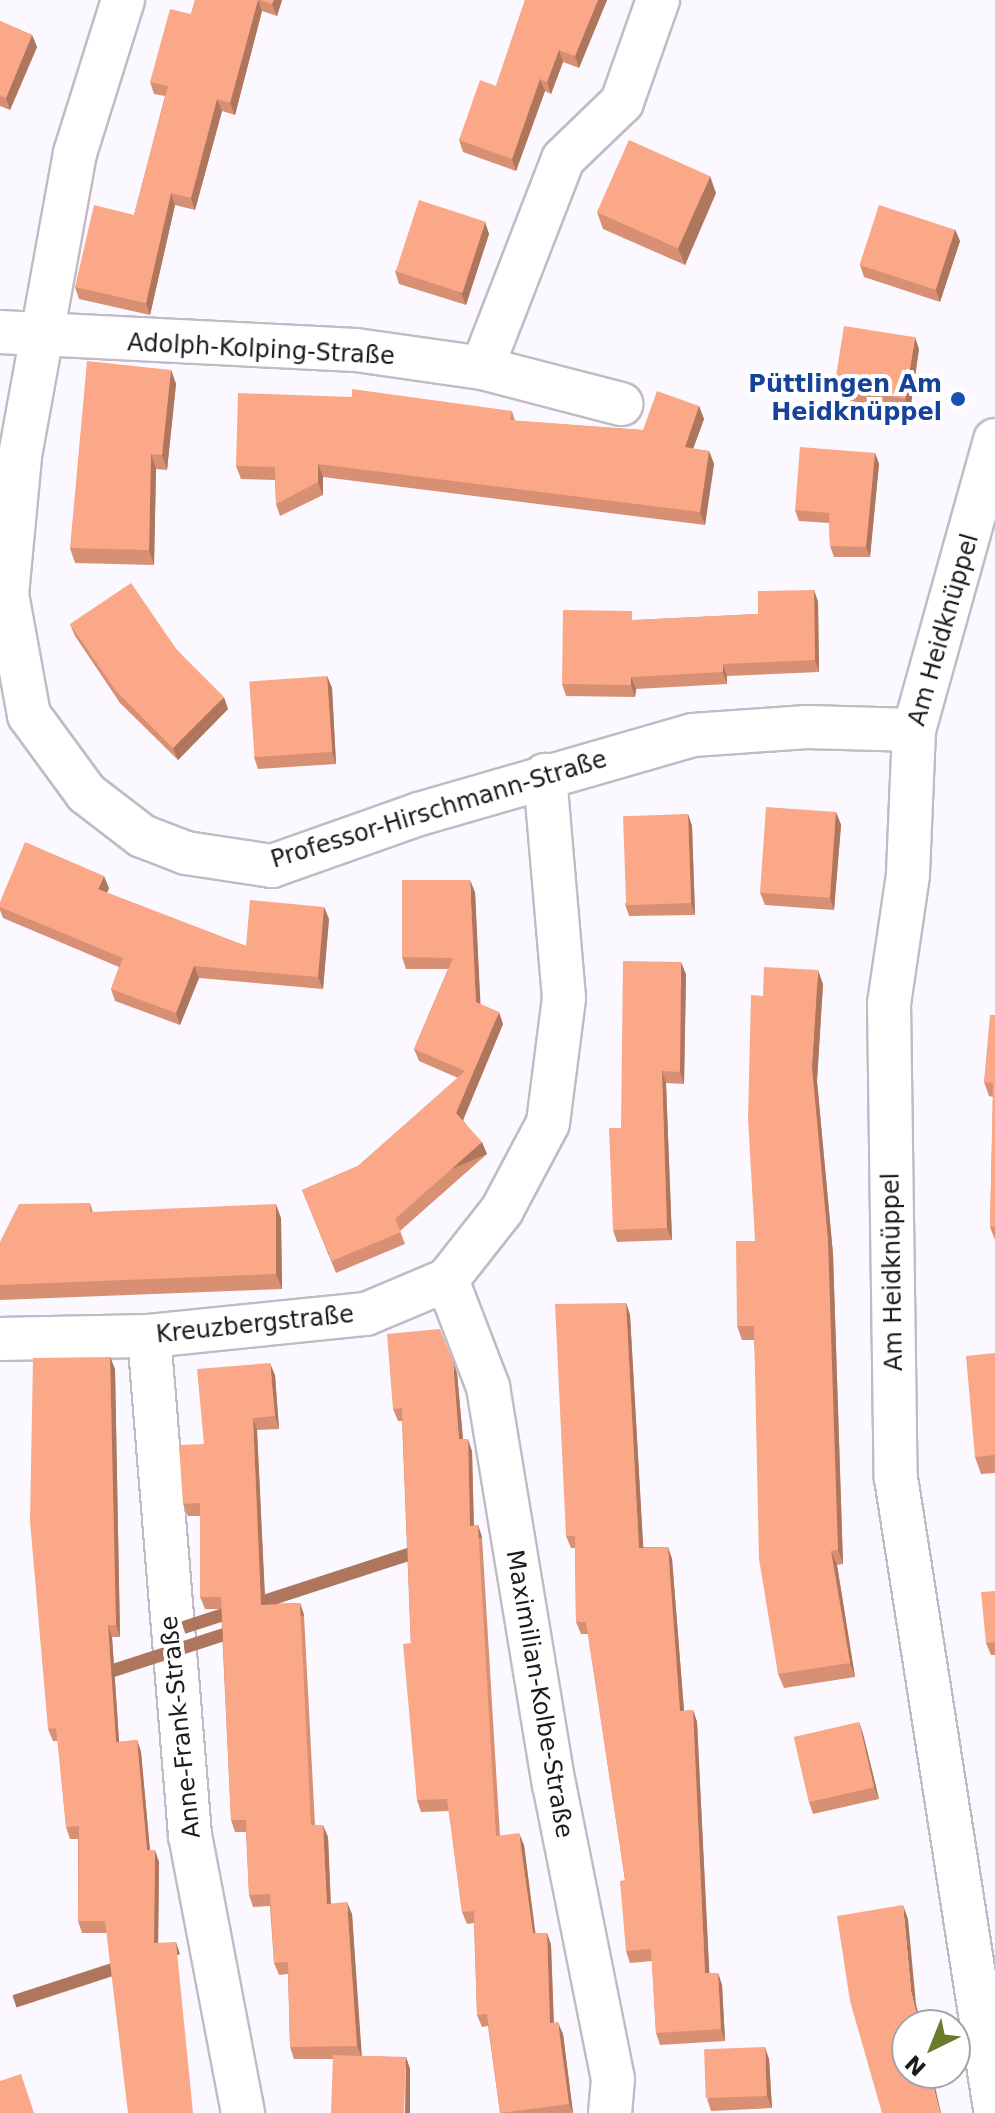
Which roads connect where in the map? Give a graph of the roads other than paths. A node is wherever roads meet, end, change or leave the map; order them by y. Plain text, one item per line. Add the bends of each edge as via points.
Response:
1 (123, 0) edge
2 (658, 0) edge
3 (20, 336) edge
4 (482, 368) junction
5 (621, 404) dead end
6 (995, 440) edge
7 (14, 720) edge
8 (914, 730) junction
9 (545, 775) junction
10 (447, 1280) junction
11 (149, 1336) junction
12 (0, 1339) edge
13 (995, 2109) edge
14 (243, 2113) edge
15 (610, 2113) edge

1 - 3 street, Professor-Hirschmann-Straße
2 - 4 street via 622,102 563,159
3 - 4 street, Adolph-Kolping-Straße via 356,350
3 - 7 street, Professor-Hirschmann-Straße via 7,594
4 - 5 street, Adolph-Kolping-Straße
6 - 8 street, Am Heidknüppel
7 - 9 street, Professor-Hirschmann-Straße via 86,793 142,836 186,853 272,866
8 - 9 street, Professor-Hirschmann-Straße via 807,727 693,735
8 - 13 street, Am Heidknüppel via 908,875 889,1003 896,1478
9 - 10 street, Kreuzbergstraße via 564,998 548,1123 502,1210
10 - 11 street, Kreuzbergstraße via 366,1314
10 - 15 street, Maximilian-Kolbe-Straße via 488,1387 540,1707 613,2079
11 - 12 street, Kreuzbergstraße
11 - 14 street, Anne-Frank-Straße via 190,1835

